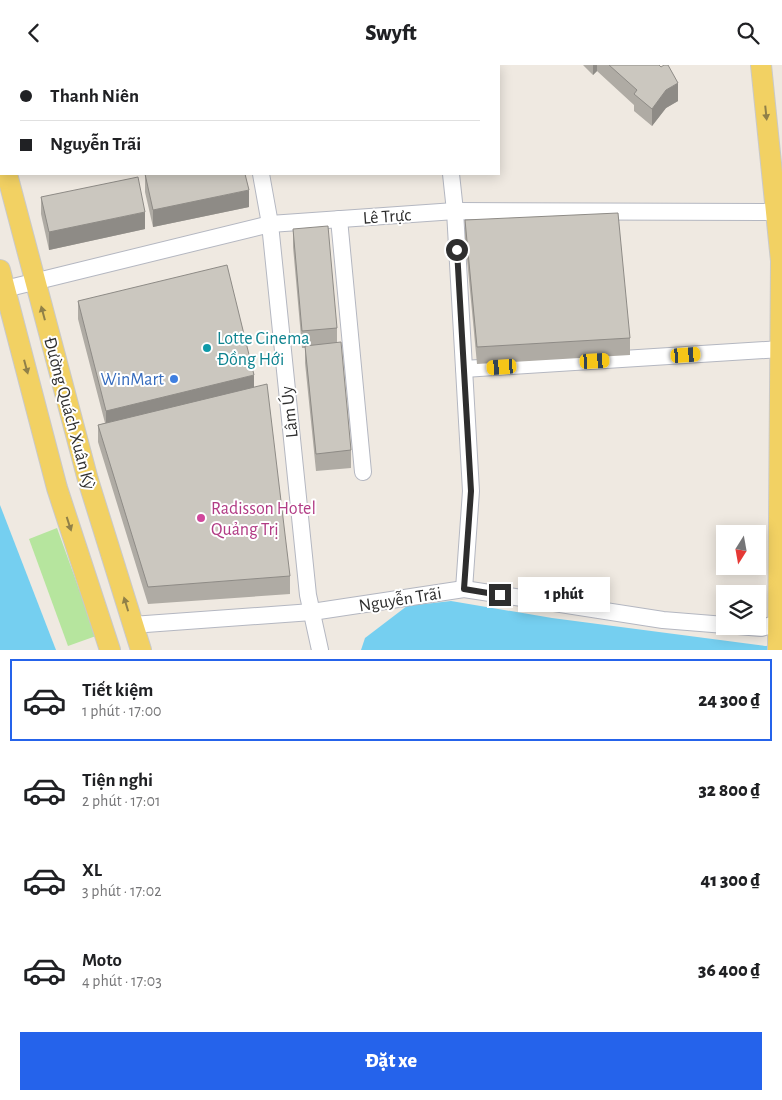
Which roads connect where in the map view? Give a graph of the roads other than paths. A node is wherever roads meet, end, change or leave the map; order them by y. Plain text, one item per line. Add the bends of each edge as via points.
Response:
1 (761, 65) edge
2 (7, 175) edge
3 (261, 175) edge
4 (451, 175) edge
5 (455, 211) junction
6 (776, 212) junction
7 (339, 219) junction
8 (270, 224) junction
9 (0, 269) edge
10 (34, 281) junction
11 (5, 289) junction
12 (781, 349) junction
13 (464, 369) junction
14 (68, 405) junction
15 (37, 412) junction
16 (363, 472) dead end
17 (88, 481) junction
18 (57, 488) junction
19 (464, 589) junction
20 (312, 612) junction
21 (716, 624) edge
22 (132, 625) junction
23 (766, 629) edge
24 (779, 633) edge
25 (110, 650) edge
26 (141, 650) edge
27 (320, 650) edge

1 -> 6 main road
2 - 10 main road, Đường Quách Xuân Kỳ
3 - 8 street, Lâm Úy
4 - 5 street
5 - 6 street, Lê Trực
5 - 7 street, Lê Trực
5 - 13 street
6 - 12 main road via 781,261
7 - 8 street, Lê Trực
7 - 16 street
8 - 10 street, Lê Trực
8 - 20 street, Lâm Úy
9 - 11 main road, Đường Quách Xuân Kỳ
10 - 11 street, Lê Trực
14 -> 10 main road, Đường Quách Xuân Kỳ
11 -> 15 main road, Đường Quách Xuân Kỳ
12 - 13 street
12 - 24 main road
13 - 19 street via 471,491
14 - 15 main road
14 - 17 main road, Đường Quách Xuân Kỳ
15 - 18 main road, Đường Quách Xuân Kỳ
17 - 18 main road
22 -> 17 main road, Đường Quách Xuân Kỳ
18 -> 25 main road, Đường Quách Xuân Kỳ
19 - 20 street, Nguyễn Trãi
19 - 21 street, Nguyễn Trãi via 663,621
20 - 22 street, Nguyễn Trãi
20 - 27 street, Lâm Úy
22 - 26 main road, Đường Quách Xuân Kỳ
23 - 24 street

